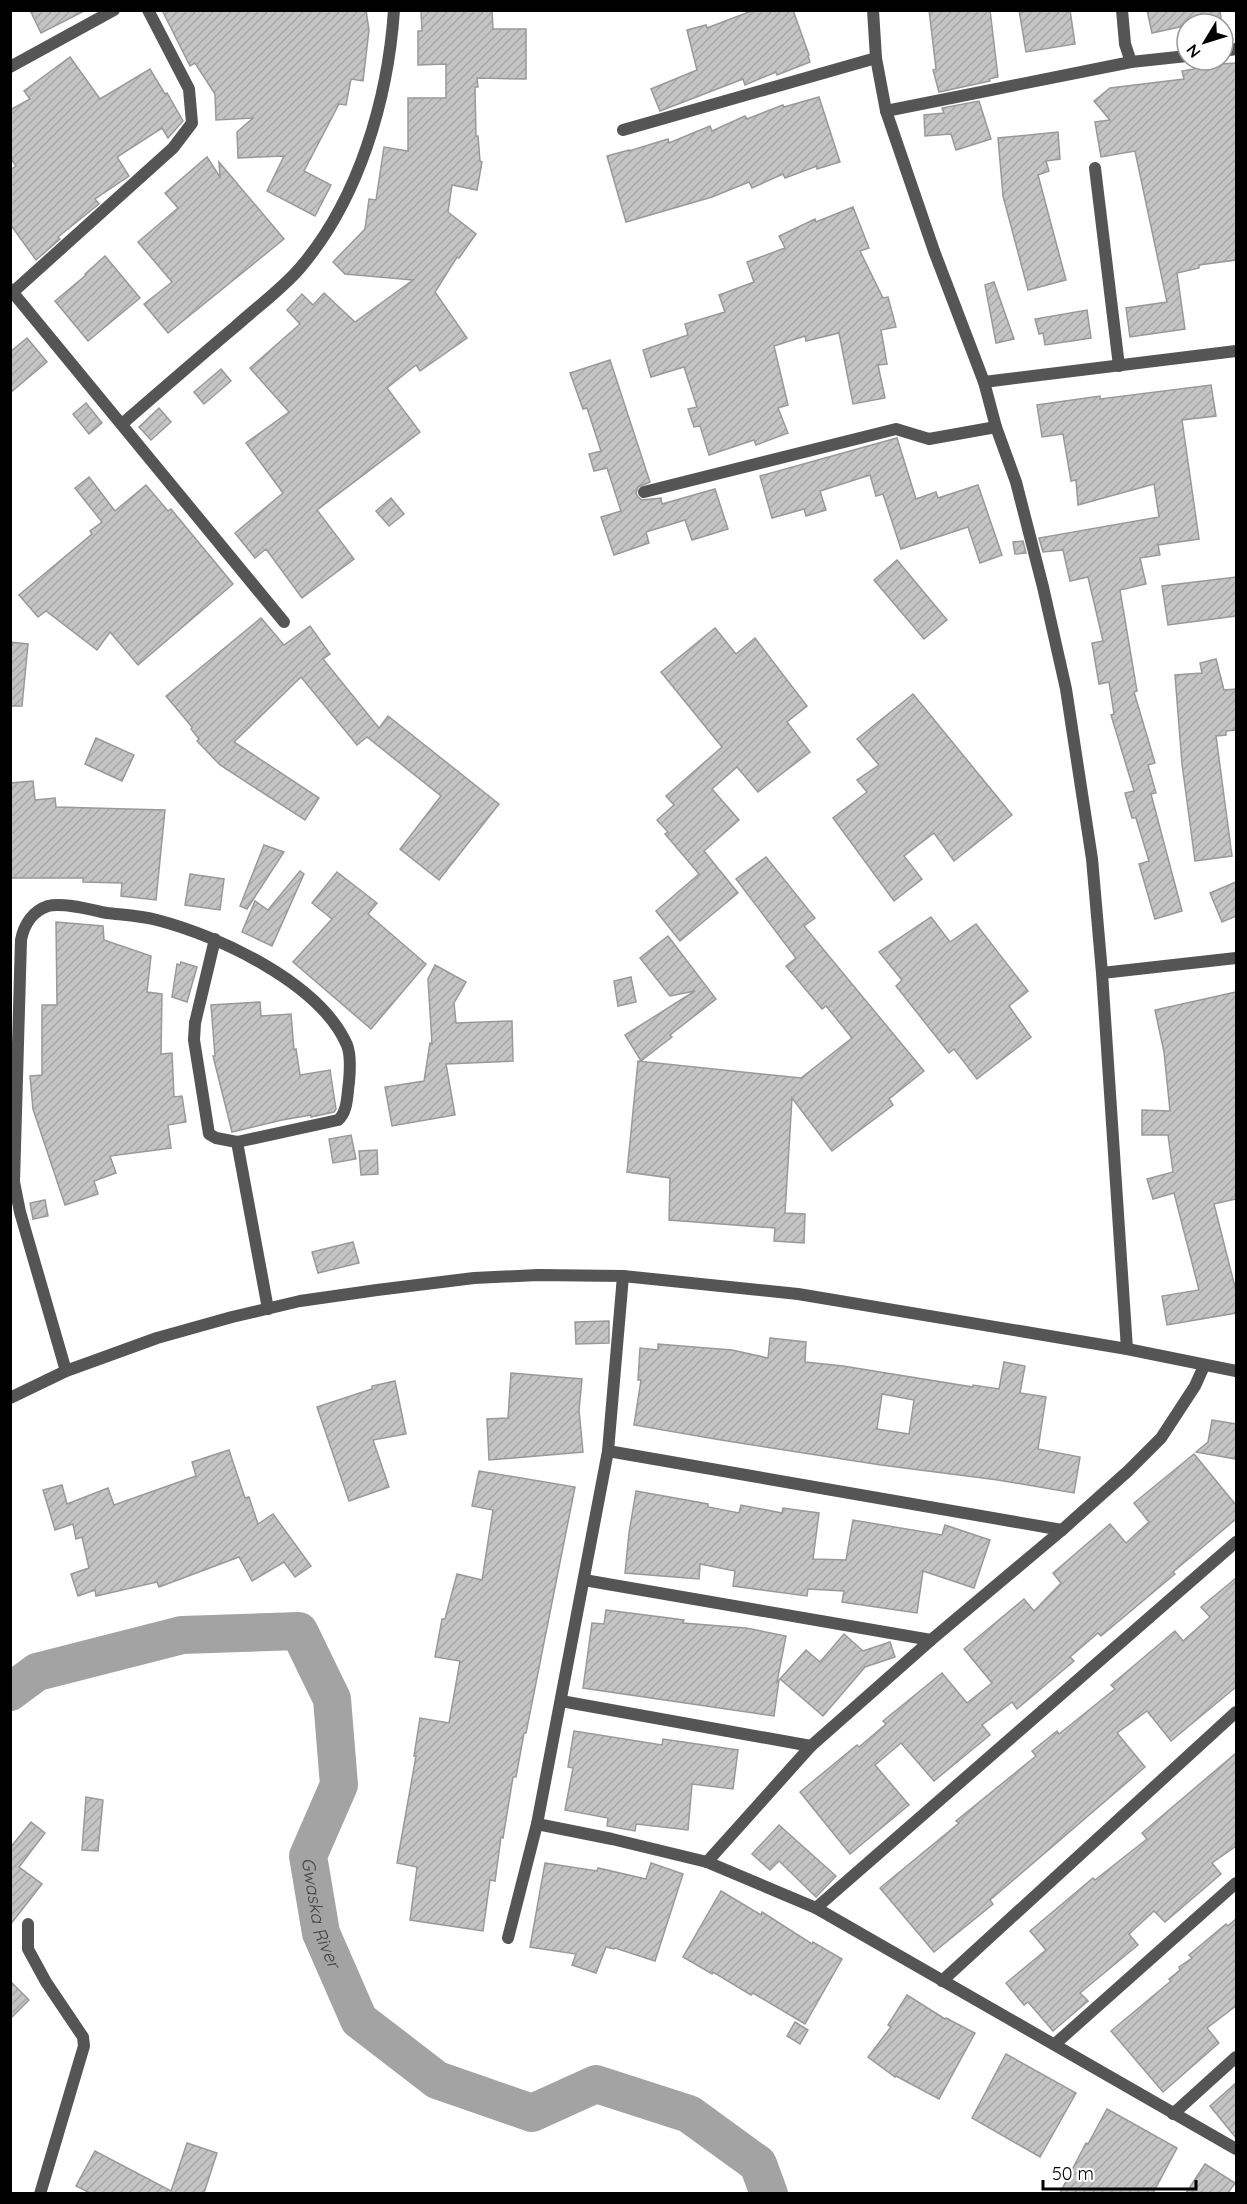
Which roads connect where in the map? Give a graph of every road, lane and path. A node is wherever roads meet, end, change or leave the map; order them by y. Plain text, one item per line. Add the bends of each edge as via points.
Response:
1 (114, 10) edge
2 (148, 10) edge
3 (394, 10) edge
4 (873, 10) edge
5 (1122, 10) edge
6 (1175, 57) edge
7 (876, 58) junction
8 (1131, 62) junction
9 (10, 67) edge
10 (886, 111) junction
11 (622, 130) dead end
12 (1095, 168) dead end
13 (12, 291) edge
14 (1236, 351) edge
15 (1119, 366) junction
16 (984, 382) junction
17 (122, 424) junction
18 (996, 427) junction
19 (644, 492) dead end
20 (284, 622) dead end
21 (215, 939) junction
22 (1236, 958) edge
23 (1102, 973) junction
24 (237, 1142) junction
25 (623, 1276) junction
26 (268, 1309) junction
27 (1127, 1349) junction
28 (1204, 1366) junction
29 (66, 1371) junction
30 (1236, 1371) edge
31 (10, 1398) edge
32 (608, 1451) junction
33 (1062, 1530) junction
34 (1236, 1542) edge
35 (584, 1580) junction
36 (931, 1640) junction
37 (561, 1701) junction
38 (1236, 1712) edge
39 (811, 1746) junction
40 (537, 1824) junction
41 (707, 1862) junction
42 (1236, 1883) edge
43 (816, 1908) junction
44 (28, 1924) dead end
45 (508, 1938) dead end
46 (942, 1981) junction
47 (1055, 2044) junction
48 (1236, 2057) edge
49 (1173, 2114) junction
50 (1236, 2149) edge
51 (40, 2193) edge

1 - 9 street
2 - 13 street via 189,89 192,123 173,148
3 - 17 street via 392,48 378,114 333,223 299,269
4 - 7 street
5 - 8 street
6 - 8 street
7 - 10 street
7 - 11 street
8 - 10 street
10 - 16 street
12 - 15 street
13 - 17 street
14 - 15 street
15 - 16 street
16 - 18 street
17 - 20 street
18 - 19 street via 929,439 896,429
18 - 23 street via 1016,482 1066,689 1092,859
21 - 24 street via 194,1040 210,1134
21 - 24 street via 261,962 297,987 325,1013 348,1047 346,1107 338,1120
21 - 29 street via 156,920 56,905 33,915 23,930 15,1182
22 - 23 street
23 - 27 street
24 - 26 street
25 - 26 street via 474,1278 300,1301
25 - 27 street via 798,1294
25 - 32 street
26 - 29 street via 156,1338
27 - 28 street
28 - 30 street
28 - 33 street via 1161,1438
29 - 31 street
32 - 33 street
32 - 35 street
33 - 36 street
34 - 43 street
35 - 36 street
35 - 37 street
36 - 39 street
37 - 39 street
37 - 40 street
38 - 46 street
39 - 41 street
40 - 41 street
40 - 45 street
41 - 43 street
42 - 47 street
43 - 46 street
44 - 51 street via 28,1950 84,2037
46 - 47 street
47 - 49 street
48 - 49 street
49 - 50 street

